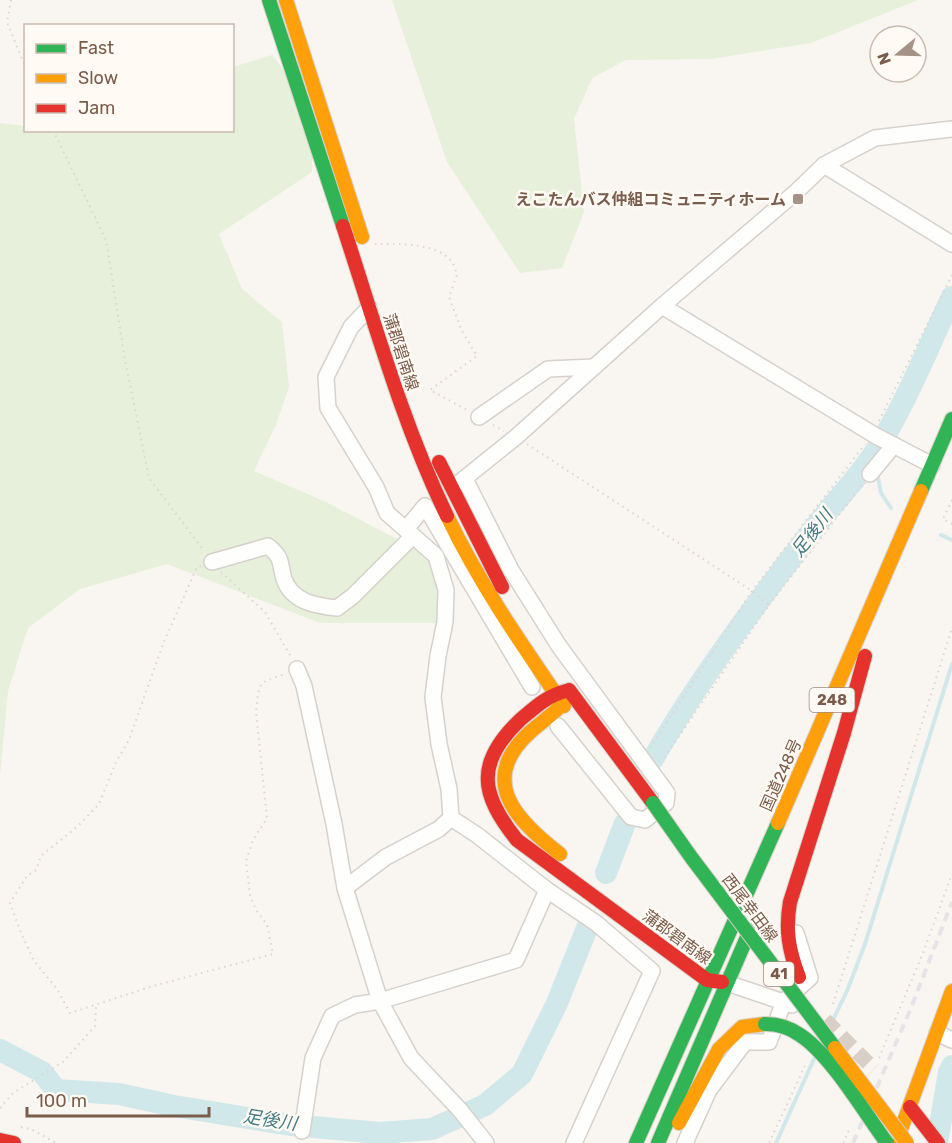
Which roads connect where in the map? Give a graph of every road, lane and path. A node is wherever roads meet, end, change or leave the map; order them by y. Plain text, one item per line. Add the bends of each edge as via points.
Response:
1 (11, 0) edge
2 (269, 0) edge
3 (286, 0) edge
4 (24, 64) edge
5 (952, 129) edge
6 (54, 132) edge
7 (824, 165) junction
8 (952, 244) edge
9 (365, 249) joint
10 (952, 274) edge
11 (662, 306) junction
12 (369, 308) junction
13 (594, 367) junction
14 (479, 417) junction
15 (952, 419) edge
16 (516, 437) junction
17 (883, 439) junction
18 (434, 448) dead end
19 (932, 465) junction
20 (870, 474) joint
21 (952, 500) edge
22 (952, 524) edge
23 (410, 532) junction
24 (212, 562) junction
25 (752, 591) junction
26 (512, 602) dead end
27 (769, 605) junction
28 (952, 628) edge
29 (541, 647) dead end
30 (867, 651) joint
31 (297, 669) junction
32 (532, 687) dead end
33 (569, 690) junction
34 (554, 692) junction
35 (564, 706) junction
36 (558, 726) dead end
37 (642, 760) junction
38 (820, 763) dead end
39 (652, 774) junction
40 (650, 806) junction
41 (451, 818) junction
42 (575, 865) dead end
43 (952, 874) edge
44 (345, 888) junction
45 (547, 890) junction
46 (757, 913) dead end
47 (796, 933) dead end
48 (676, 940) dead end
49 (710, 974) junction
50 (727, 983) junction
51 (952, 991) edge
52 (380, 1001) junction
53 (784, 1001) junction
54 (832, 1004) dead end
55 (96, 1006) junction
56 (825, 1020) tunnel mouth
57 (946, 1037) edge
58 (879, 1058) dead end
59 (805, 1066) dead end
60 (910, 1107) junction
61 (0, 1108) edge
62 (21, 1127) dead end
63 (302, 1127) dead end
64 (849, 1130) dead end
65 (0, 1140) edge
66 (930, 1140) edge
67 (14, 1143) edge
68 (56, 1143) edge
69 (486, 1143) edge
70 (574, 1143) edge
71 (636, 1143) edge
72 (658, 1143) edge
73 (669, 1143) edge
74 (685, 1143) edge
75 (769, 1143) edge
76 (843, 1143) edge
77 (887, 1143) edge
78 (897, 1143) edge
79 (907, 1143) edge

1 - 4 path via 7,22
2 - 12 main road, 蒲郡碧南線
3 - 9 main road
5 - 7 street via 874,138
6 - 24 path via 106,240 149,478
7 - 8 street
7 - 11 street
9 - 14 path via 413,245 436,251 452,261 457,275 449,297 477,356 430,390
10 - 17 path
11 - 13 street
11 - 17 street
12 - 23 street via 351,327 326,377 328,408 376,487 387,513
12 - 34 main road, 蒲郡碧南線 via 433,487 465,554
13 - 14 street via 548,369
13 - 16 street
14 - 16 path
15 - 19 main road, 国道248号 / 248
16 - 25 path
16 - 37 street via 463,481 511,570 559,646
17 - 19 street
17 - 20 street via 881,460
17 - 25 path
18 - 26 main road via 494,574
19 - 49 main road, 国道248号 / 248
20 - 27 path
21 - 22 path via 943,519
23 - 24 street via 353,596 337,608 317,606 296,597 285,580 282,563 268,546
23 - 32 street via 425,506
23 - 41 street via 436,556 446,590 433,697
24 - 31 path via 265,612
24 - 55 path via 197,567 163,644 129,740 99,804 41,856 36,870 27,876 10,903 34,961 70,1013
25 - 27 path
25 - 37 path
27 - 39 path
28 - 54 path
29 - 33 main road
30 - 38 main road, 国道248号 / 248
30 - 66 main road, 41 via 793,889 786,933 799,978
31 - 44 street via 304,686
31 - 55 path via 261,684 257,701 267,818 246,861 250,895 267,925 273,954 153,986
33 - 34 main road
33 - 35 main road
33 - 40 main road, 西尾幸田線 / 41
34 - 35 main road, 蒲郡碧南線
34 - 49 main road, 蒲郡碧南線 via 513,727 492,756 487,783 501,822 517,840
35 - 40 main road, 西尾幸田線 / 41
35 - 42 main road via 518,744 506,765 504,784 514,814
36 - 39 street via 631,817 645,820 666,803 667,793
37 - 39 street
40 - 78 main road, 西尾幸田線 / 41
40 - 79 main road, 西尾幸田線 / 41, bridge
41 - 44 street via 439,829 386,857
41 - 45 street
43 - 58 path
44 - 52 street
45 - 52 street via 516,960
45 - 70 street via 590,919 652,971
46 - 50 main road
47 - 53 street via 810,978
48 - 49 main road, 蒲郡碧南線
49 - 50 main road, 蒲郡碧南線
49 - 71 main road, 国道248号 / 248
50 - 53 street
50 - 72 main road
51 - 57 main road
52 - 63 street via 355,1005 332,1016 312,1058
52 - 69 street via 411,1058
53 - 56 street
53 - 74 street via 769,1042 745,1042 709,1090
55 - 61 path via 95,1026 63,1062 13,1093
57 - 60 main road
59 - 75 path
60 - 66 main road, 41
60 - 78 main road
62 - 68 path
64 - 76 path
65 - 67 main road
73 - 77 main road, bridge via 719,1049 742,1027 765,1023 787,1027 806,1039

